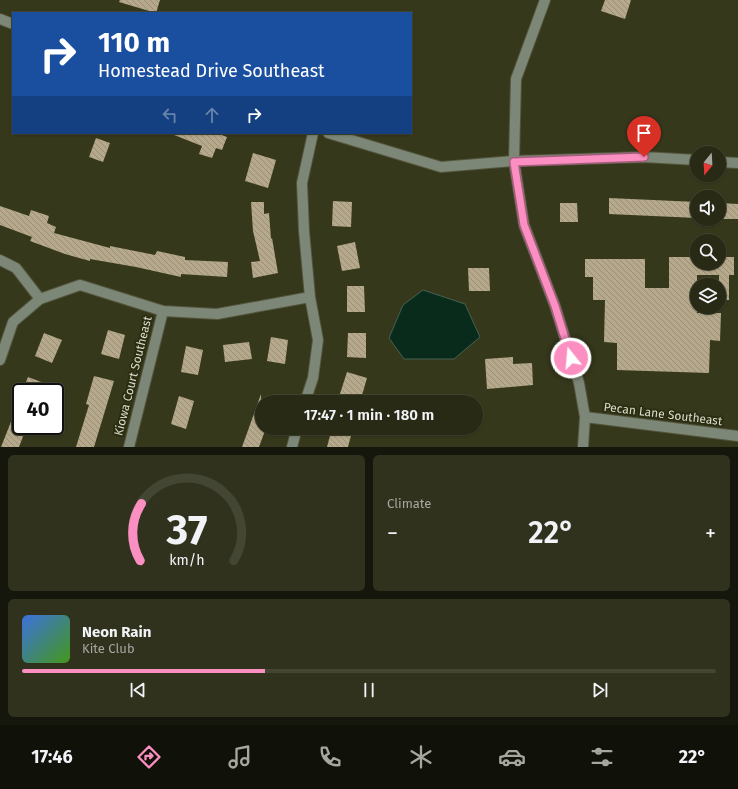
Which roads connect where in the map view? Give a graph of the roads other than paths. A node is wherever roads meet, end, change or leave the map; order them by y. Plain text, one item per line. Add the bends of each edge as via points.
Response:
1 (545, 0) edge
2 (0, 19) edge
3 (12, 24) edge
4 (313, 134) edge
5 (331, 134) edge
6 (690, 160) edge
7 (514, 162) junction
8 (726, 162) edge
9 (738, 163) edge
10 (0, 260) edge
11 (310, 297) junction
12 (40, 299) junction
13 (163, 311) junction
14 (0, 360) edge
15 (307, 395) edge
16 (585, 417) junction
17 (295, 435) edge
18 (738, 436) edge
19 (129, 447) edge
20 (292, 447) edge
21 (583, 447) edge

1 - 7 street via 516,79
2 - 3 street
4 - 11 street via 302,183
5 - 7 street via 441,167
6 - 7 street via 644,157
7 - 16 street via 524,225 555,306 579,383
8 - 9 street
10 - 12 street via 16,268
11 - 13 street via 217,314
11 - 15 street via 318,340
12 - 13 street via 80,285
12 - 14 street via 13,322
13 - 19 street, Kiowa Court Southeast
16 - 18 street, Pecan Lane Southeast
16 - 21 street
17 - 20 street

